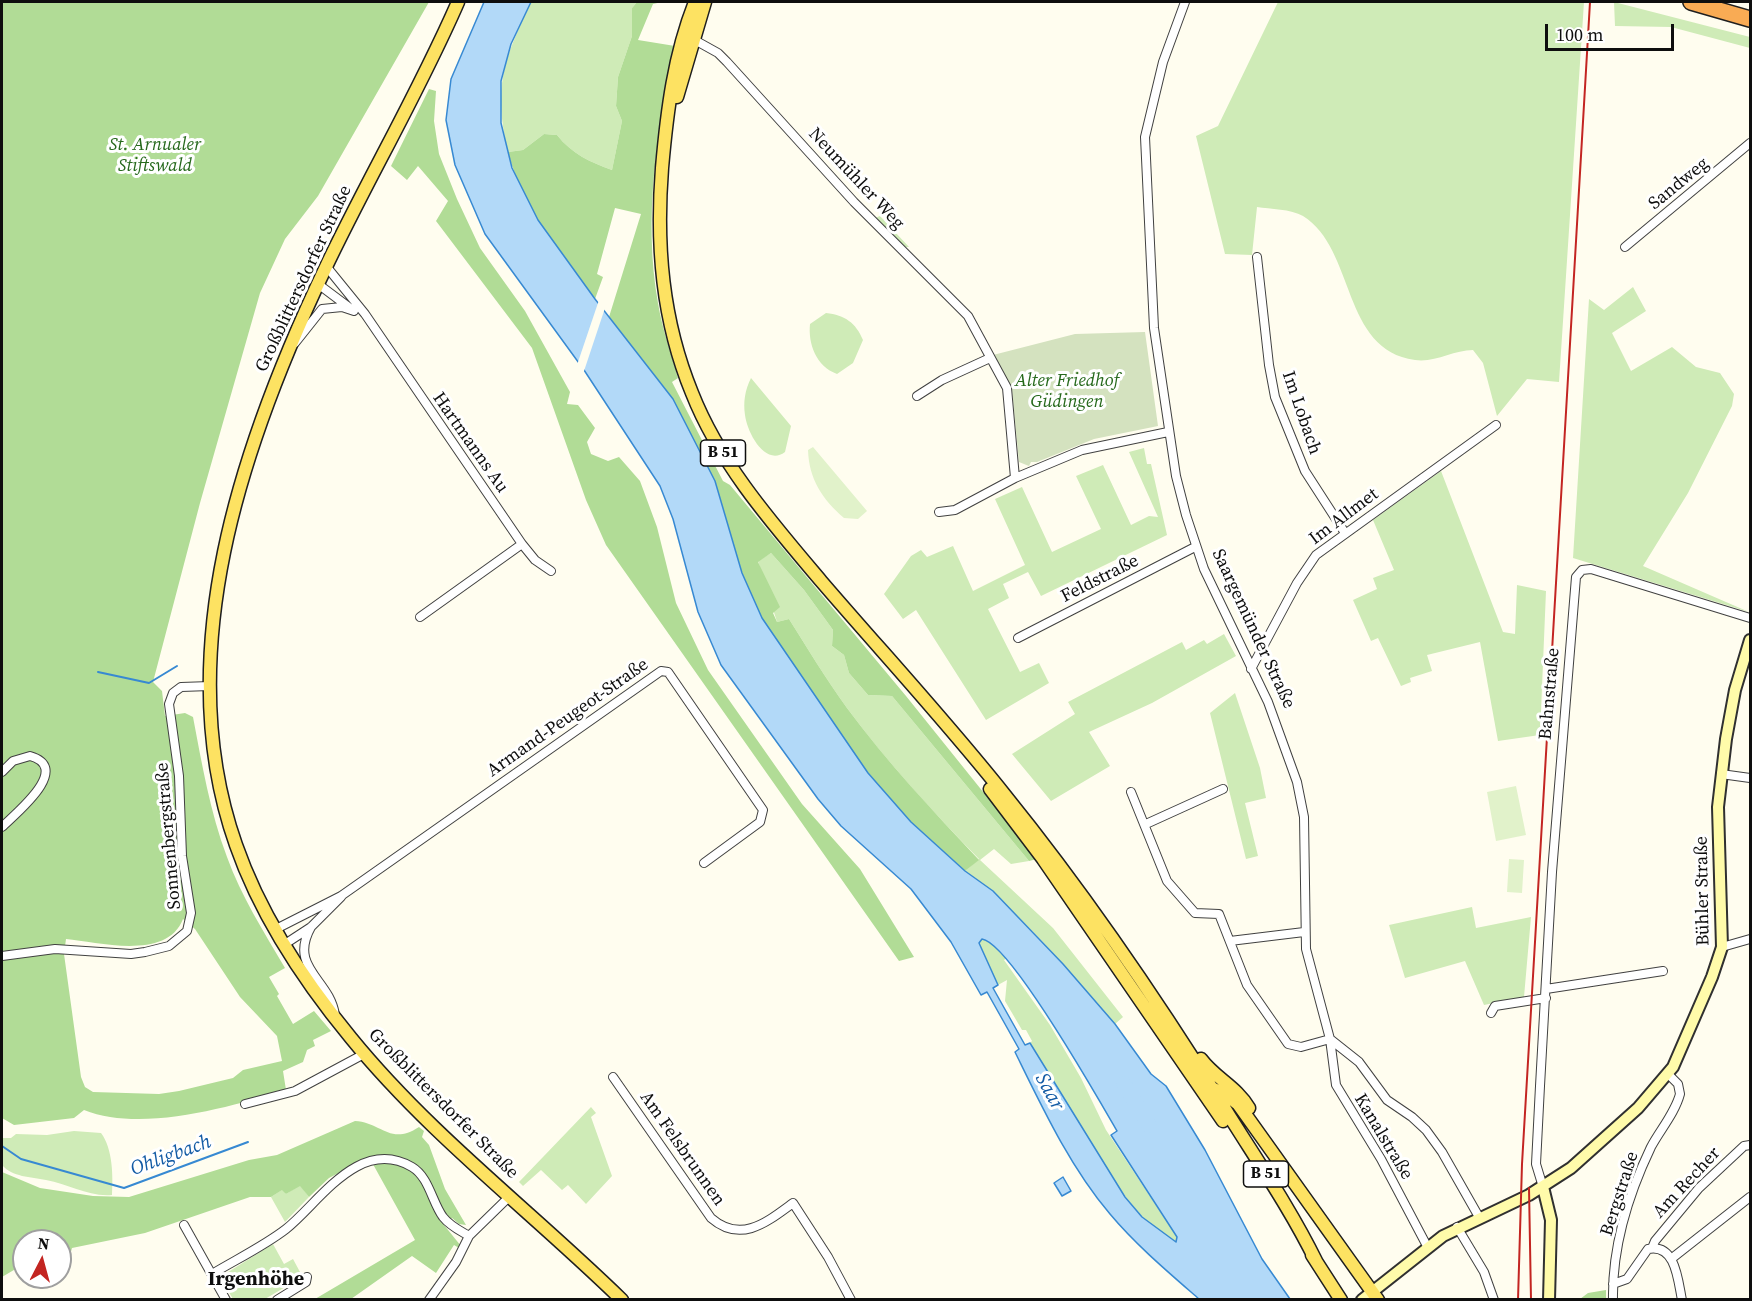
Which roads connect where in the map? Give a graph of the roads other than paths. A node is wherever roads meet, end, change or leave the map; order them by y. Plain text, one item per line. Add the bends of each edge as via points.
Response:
1 (458, 2) edge
2 (695, 2) edge
3 (705, 2) edge
4 (1185, 2) edge
5 (1691, 2) edge
6 (1750, 18) edge
7 (688, 37) junction
8 (1750, 143) edge
9 (1626, 247) dead end
10 (1257, 257) dead end
11 (326, 266) junction
12 (318, 284) junction
13 (354, 311) junction
14 (371, 326) junction
15 (291, 346) junction
16 (990, 358) junction
17 (917, 396) dead end
18 (1496, 425) dead end
19 (1168, 432) junction
20 (1015, 478) junction
21 (939, 512) dead end
22 (1345, 533) junction
23 (522, 544) junction
24 (1196, 547) junction
25 (551, 571) dead end
26 (420, 617) dead end
27 (1750, 618) edge
28 (1018, 638) dead end
29 (1750, 639) edge
30 (1251, 669) junction
31 (210, 686) junction
32 (913, 688) junction
33 (2, 772) edge
34 (1721, 774) junction
35 (1750, 778) edge
36 (1223, 789) dead end
37 (1131, 792) dead end
38 (1146, 824) junction
39 (2, 827) edge
40 (704, 863) dead end
41 (341, 896) junction
42 (311, 927) junction
43 (276, 929) junction
44 (1304, 932) junction
45 (1750, 939) edge
46 (1230, 941) junction
47 (285, 944) junction
48 (1722, 947) junction
49 (2, 956) edge
50 (1663, 971) dead end
51 (1546, 993) junction
52 (1491, 1013) dead end
53 (336, 1019) junction
54 (1182, 1038) junction
55 (1330, 1039) junction
56 (364, 1054) junction
57 (1185, 1063) junction
58 (1668, 1074) junction
59 (613, 1077) dead end
60 (1212, 1088) junction
61 (245, 1104) dead end
62 (1265, 1138) junction
63 (1750, 1145) edge
64 (1543, 1187) junction
65 (510, 1196) junction
66 (1750, 1197) edge
67 (1479, 1217) junction
68 (184, 1225) dead end
69 (1457, 1227) junction
70 (469, 1236) junction
71 (1427, 1246) junction
72 (1652, 1248) junction
73 (1671, 1259) junction
74 (1317, 1261) junction
75 (212, 1274) junction
76 (307, 1277) dead end
77 (1613, 1284) junction
78 (1375, 1295) edge
79 (226, 1299) edge
80 (276, 1299) edge
81 (429, 1299) edge
82 (622, 1299) edge
83 (851, 1299) edge
84 (1341, 1299) edge
85 (1362, 1299) edge
86 (1494, 1299) edge
87 (1549, 1299) edge
88 (1613, 1299) edge
89 (1682, 1299) edge

1 - 11 main road, Großblittersdorfer Straße
2 - 7 main road, B 51
3 - 7 main road, B 51
4 - 19 street, Saargemünder Straße via 1163,62 1145,136 1154,328
5 - 6 highway
7 - 16 street, Neumühler Weg via 718,53 854,202 968,316
7 - 32 main road, B 51 via 663,163 659,234 665,302 676,347 702,416 731,466 762,510
8 - 9 street, Sandweg
10 - 22 street, Im Lobach via 1275,397 1305,471
11 - 12 main road, Großblittersdorfer Straße
11 - 14 street, Hartmanns Au
12 - 13 street, Hartmanns Au
12 - 15 main road, Großblittersdorfer Straße
13 - 14 street, Hartmanns Au
13 - 15 street via 342,307 322,309
14 - 23 street, Hartmanns Au
15 - 31 main road, Großblittersdorfer Straße via 253,448 230,532 212,634
16 - 17 street
16 - 20 street, Neumühler Weg via 1009,394
18 - 22 street, Im Allmet
19 - 20 street via 1082,450
19 - 24 street, Saargemünder Straße
20 - 21 street via 955,510
22 - 30 street, Im Allmet via 1310,562
23 - 25 street, Hartmanns Au
23 - 26 street
24 - 28 street, Feldstraße
24 - 30 street, Saargemünder Straße
27 - 51 street, Bahnstraße via 1591,569 1582,570 1576,577 1553,849
29 - 34 main road, Bühler Straße
30 - 44 street, Saargemünder Straße via 1277,725 1300,794 1304,826
31 - 43 main road, Großblittersdorfer Straße via 212,741 228,819 246,871
31 - 49 street, Sonnenbergstraße via 181,687 173,693 169,704 191,913 187,931 169,946 131,954 55,949
32 - 54 main road, B 51 via 948,725 1055,858
32 - 57 main road, B 51 via 1043,859
33 - 39 street via 12,761 30,756 45,769 38,792
34 - 35 street
34 - 48 main road, Bühler Straße via 1718,807
36 - 38 street
37 - 38 street
38 - 46 street via 1169,884 1195,913 1219,914
40 - 41 street, Armand-Peugeot-Straße via 760,822 762,810 670,675 662,671
41 - 42 street, Armand-Peugeot-Straße
41 - 43 street, Armand-Peugeot-Straße
42 - 47 street, Armand-Peugeot-Straße
42 - 53 street via 304,944 305,962 333,1001
43 - 47 main road, Großblittersdorfer Straße
44 - 46 street
44 - 55 street, Saargemünder Straße
45 - 48 street
46 - 55 street via 1247,985 1288,1044 1301,1047
47 - 53 main road, Großblittersdorfer Straße
48 - 58 main road, Bühler Straße
50 - 51 street
51 - 52 street via 1495,1006
51 - 64 street, Bahnstraße via 1536,1164
53 - 56 main road, Großblittersdorfer Straße
54 - 60 main road, B 51
54 - 62 main road via 1210,1071 1238,1092
55 - 67 street via 1359,1062 1387,1100 1430,1135
55 - 71 street, Kanalstraße via 1339,1092 1381,1159
56 - 61 street via 295,1091
56 - 65 main road, Großblittersdorfer Straße via 438,1131
57 - 60 main road
57 - 74 main road, B 51
58 - 64 main road, Bühler Straße via 1622,1123
58 - 77 street, Bergstraße via 1678,1084 1678,1099 1634,1188
59 - 83 street, Am Felsbrunnen via 711,1218 725,1228 748,1231 793,1203
60 - 62 main road via 1238,1104
60 - 74 main road, B 51
62 - 78 main road
63 - 72 street, Am Recher via 1744,1146 1700,1188
64 - 67 main road, Bühler Straße
64 - 87 main road via 1551,1220
65 - 70 street
65 - 82 main road, Großblittersdorfer Straße
66 - 73 street
67 - 69 main road, Bühler Straße
68 - 75 street
69 - 71 main road, Bühler Straße
69 - 86 street via 1484,1272
70 - 75 street via 444,1217 413,1168 396,1162 371,1162 331,1184 281,1233
70 - 81 street
71 - 78 main road, Bühler Straße
72 - 73 street, Am Recher
72 - 77 street, Am Recher via 1644,1252 1624,1282
73 - 89 street
74 - 84 main road, B 51
75 - 79 street
76 - 80 street via 306,1282
77 - 88 street, Bergstraße
78 - 85 main road, Bühler Straße

